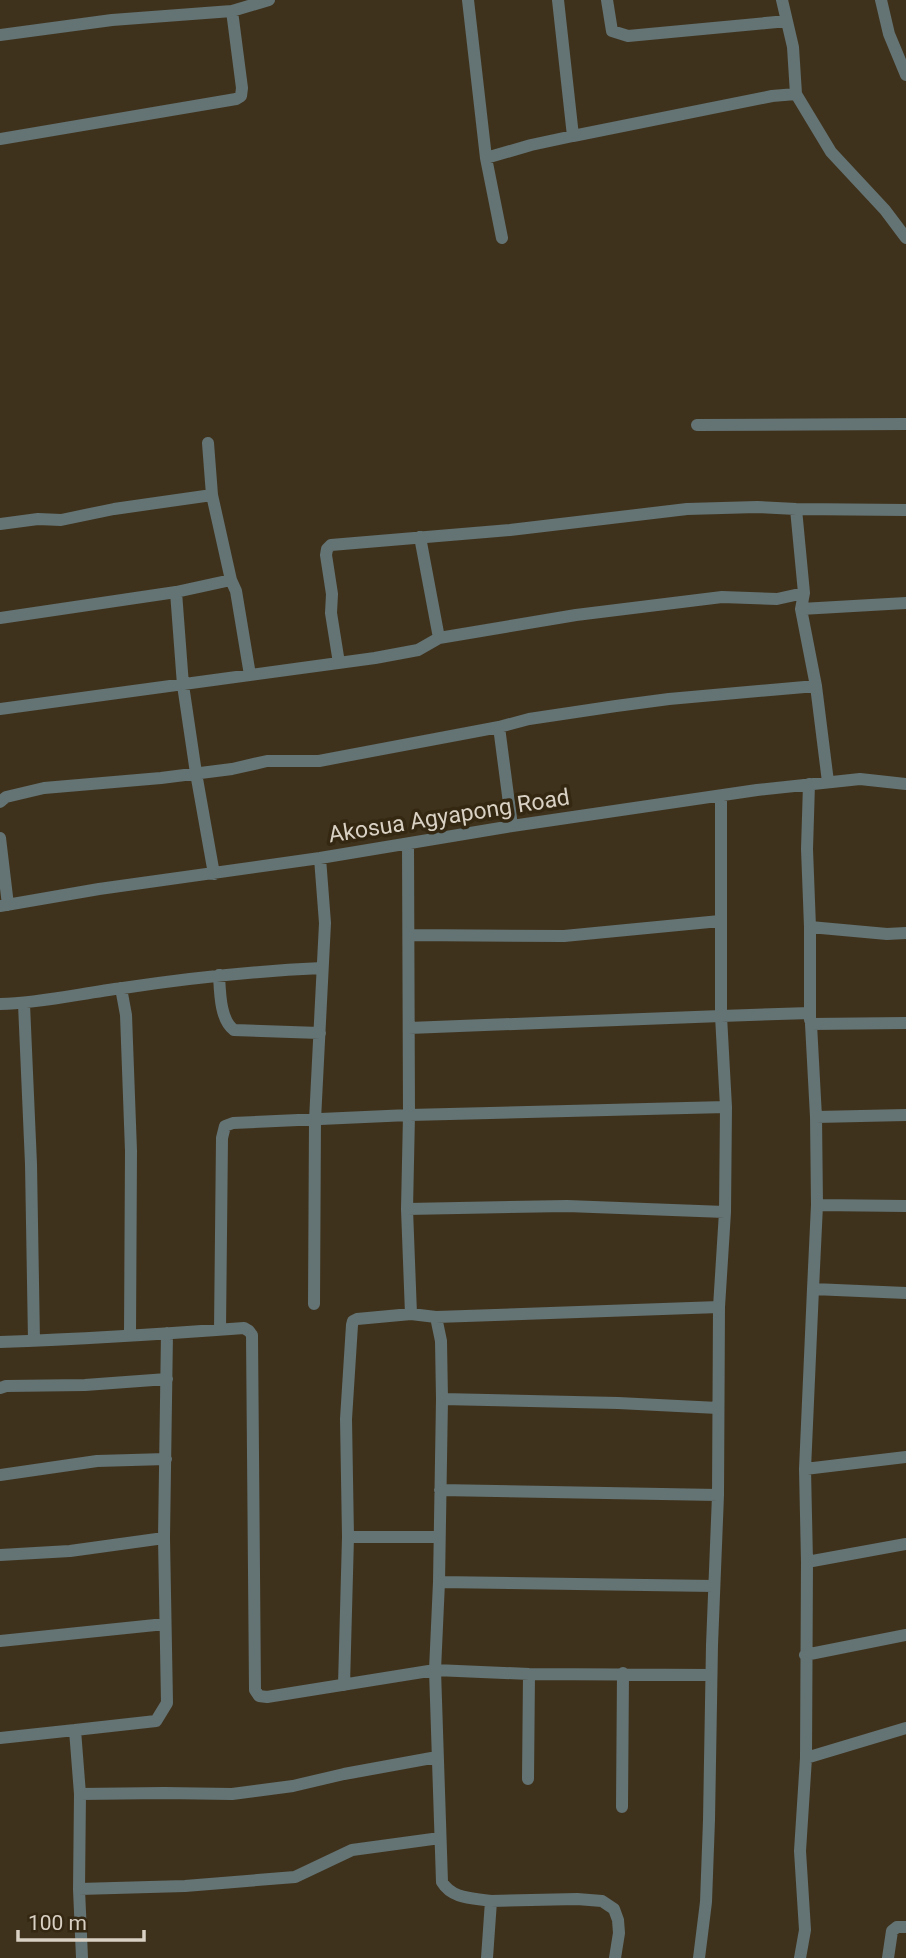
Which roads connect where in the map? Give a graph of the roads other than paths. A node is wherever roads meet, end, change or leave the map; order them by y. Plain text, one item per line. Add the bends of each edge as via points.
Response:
1 (269, 0) edge
2 (468, 0) edge
3 (558, 0) edge
4 (607, 0) edge
5 (782, 0) edge
6 (881, 0) edge
7 (232, 11) junction
8 (787, 21) junction
9 (0, 35) edge
10 (906, 75) edge
11 (796, 94) junction
12 (573, 136) junction
13 (0, 139) edge
14 (486, 158) junction
15 (502, 238) dead end
16 (906, 239) edge
17 (906, 424) edge
18 (696, 425) dead end
19 (208, 443) dead end
20 (212, 495) junction
21 (796, 509) junction
22 (906, 510) edge
23 (0, 524) edge
24 (420, 537) junction
25 (231, 580) junction
26 (176, 592) junction
27 (804, 593) junction
28 (906, 603) edge
29 (801, 609) junction
30 (0, 618) edge
31 (439, 638) junction
32 (339, 663) junction
33 (250, 675) junction
34 (183, 685) junction
35 (816, 685) junction
36 (0, 709) edge
37 (499, 727) junction
38 (196, 772) junction
39 (828, 782) junction
40 (809, 784) junction
41 (906, 784) edge
42 (721, 796) junction
43 (0, 802) edge
44 (512, 826) junction
45 (0, 838) edge
46 (408, 844) junction
47 (320, 858) junction
48 (214, 874) junction
49 (4, 905) edge
50 (720, 921) junction
51 (810, 928) junction
52 (906, 933) edge
53 (409, 935) junction
54 (322, 968) junction
55 (219, 975) junction
56 (121, 988) junction
57 (24, 1003) junction
58 (0, 1004) edge
59 (721, 1016) junction
60 (810, 1019) junction
61 (906, 1023) edge
62 (409, 1028) junction
63 (320, 1033) junction
64 (726, 1107) junction
65 (409, 1115) junction
66 (906, 1115) edge
67 (816, 1117) junction
68 (315, 1120) junction
69 (817, 1205) junction
70 (906, 1206) edge
71 (407, 1209) junction
72 (725, 1212) junction
73 (813, 1289) junction
74 (906, 1293) edge
75 (314, 1304) dead end
76 (719, 1307) junction
77 (411, 1314) junction
78 (436, 1317) junction
79 (220, 1330) junction
80 (167, 1333) junction
81 (130, 1335) junction
82 (34, 1341) junction
83 (0, 1342) edge
84 (167, 1379) junction
85 (0, 1388) edge
86 (442, 1399) junction
87 (718, 1408) junction
88 (906, 1457) edge
89 (166, 1459) junction
90 (805, 1469) junction
91 (0, 1475) edge
92 (440, 1490) junction
93 (718, 1495) junction
94 (439, 1536) junction
95 (348, 1537) junction
96 (164, 1538) junction
97 (906, 1544) edge
98 (0, 1555) edge
99 (807, 1562) junction
100 (439, 1582) junction
101 (714, 1586) junction
102 (165, 1624) junction
103 (906, 1635) edge
104 (0, 1641) edge
105 (805, 1655) junction
106 (435, 1670) junction
107 (529, 1674) junction
108 (623, 1674) junction
109 (711, 1675) junction
110 (344, 1685) junction
111 (906, 1728) edge
112 (75, 1730) junction
113 (0, 1738) edge
114 (437, 1757) junction
115 (806, 1758) junction
116 (527, 1779) dead end
117 (80, 1794) junction
118 (622, 1807) dead end
119 (440, 1838) junction
120 (79, 1889) junction
121 (491, 1901) junction
122 (906, 1927) edge
123 (82, 1958) edge
124 (487, 1958) edge
125 (615, 1958) edge
126 (699, 1958) edge
127 (800, 1958) edge
128 (888, 1958) edge

1 - 7 street
2 - 14 street
3 - 12 street
4 - 8 street via 612,31 628,36
5 - 8 street
6 - 10 street
7 - 9 street
7 - 13 street via 242,88 236,99
8 - 11 street
11 - 12 street
11 - 16 street via 831,152
12 - 14 street
14 - 15 street
17 - 18 street
19 - 20 street
20 - 23 street via 61,520
20 - 25 street
21 - 22 street
21 - 24 street via 687,509
21 - 27 street
24 - 31 street
24 - 32 street via 341,543 327,549
25 - 26 street
25 - 33 street
26 - 30 street
26 - 34 street
27 - 29 street
27 - 31 street via 777,599 722,597 616,610
28 - 29 street
29 - 35 street
31 - 32 street via 410,652
32 - 33 street
33 - 34 street
34 - 36 street
34 - 38 street
35 - 37 street via 629,704
35 - 39 street
37 - 38 street via 319,761 267,761
37 - 44 street
38 - 43 street via 44,789 6,796
38 - 48 street
39 - 40 street, Akosua Agyapong Road
39 - 41 street, Akosua Agyapong Road via 860,779
40 - 42 street, Akosua Agyapong Road
40 - 51 street
42 - 44 street, Akosua Agyapong Road
42 - 50 street
44 - 46 street, Akosua Agyapong Road
45 - 49 street
46 - 47 street, Akosua Agyapong Road
46 - 53 street
47 - 48 street, Akosua Agyapong Road
47 - 54 street via 325,923
48 - 49 street, Akosua Agyapong Road
50 - 53 street via 564,936
50 - 59 street
51 - 52 street
51 - 60 street
53 - 62 street
54 - 55 street
54 - 63 street
55 - 56 street
55 - 63 street via 225,1014 234,1030
56 - 57 street
56 - 81 street via 131,1151
57 - 58 street
57 - 82 street
59 - 60 street
59 - 62 street
59 - 64 street
60 - 61 street
60 - 67 street
62 - 65 street
63 - 68 street
64 - 65 street
64 - 72 street
65 - 68 street
65 - 71 street
66 - 67 street
67 - 69 street
68 - 75 street
68 - 79 street via 225,1126
69 - 70 street
69 - 73 street
71 - 72 street via 567,1206
71 - 77 street
72 - 76 street
73 - 74 street
73 - 90 street
76 - 78 street
76 - 87 street
77 - 78 street
77 - 95 street via 353,1321 346,1419
78 - 86 street
79 - 80 street
79 - 110 street via 244,1328 252,1335 255,1690 267,1697
80 - 81 street
80 - 84 street
81 - 82 street
82 - 83 street
84 - 85 street
84 - 89 street
86 - 87 street
86 - 92 street
87 - 93 street
88 - 90 street
89 - 91 street via 97,1461
89 - 96 street
90 - 99 street
92 - 93 street
92 - 94 street
93 - 101 street
94 - 95 street
94 - 100 street
95 - 110 street
96 - 98 street
96 - 102 street
97 - 99 street
99 - 105 street
100 - 101 street
100 - 106 street
101 - 109 street
102 - 104 street
102 - 112 street via 167,1703 156,1721
103 - 105 street
105 - 115 street
106 - 107 street
106 - 110 street
106 - 114 street
107 - 108 street
107 - 116 street
108 - 109 street
108 - 118 street
109 - 126 street via 706,1902
111 - 115 street
112 - 113 street
112 - 117 street
114 - 117 street via 232,1794
114 - 119 street
115 - 127 street via 800,1851 805,1930
117 - 120 street
119 - 120 street via 352,1850 295,1877
119 - 121 street via 446,1890
120 - 123 street
121 - 124 street
121 - 125 street via 602,1901 614,1909 618,1920
122 - 128 street via 892,1931

